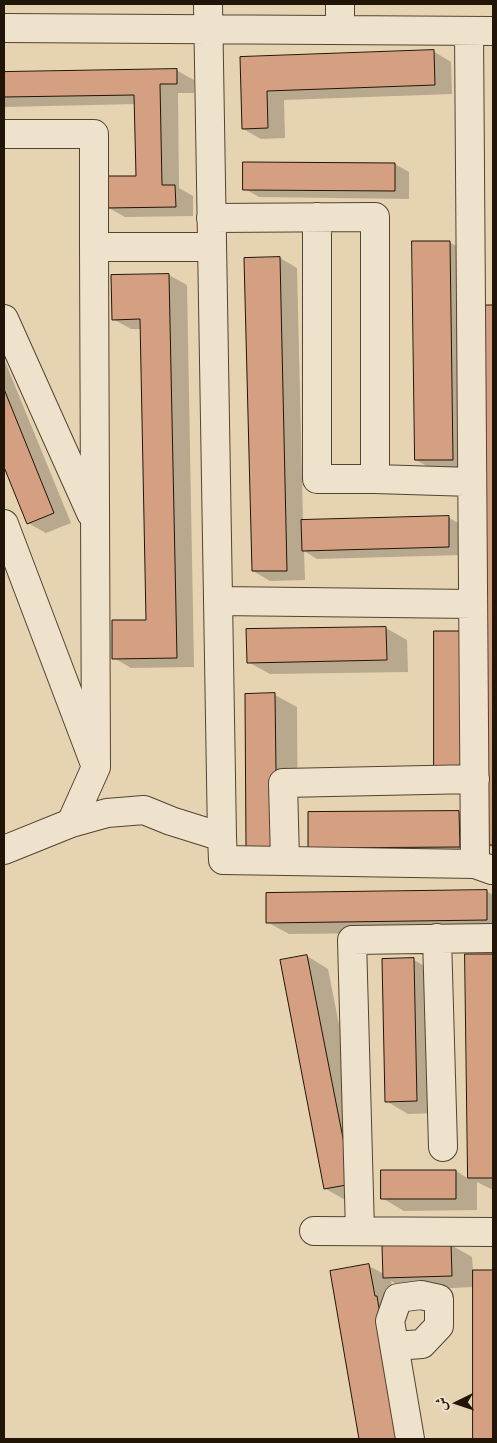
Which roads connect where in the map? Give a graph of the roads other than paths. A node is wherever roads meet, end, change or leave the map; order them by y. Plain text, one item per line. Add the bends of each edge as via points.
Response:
1 (208, 16) edge
2 (340, 17) edge
3 (4, 28) edge
4 (481, 31) edge
5 (4, 134) edge
6 (317, 217) junction
7 (211, 218) junction
8 (94, 247) junction
9 (212, 247) junction
10 (482, 292) edge
11 (4, 319) edge
12 (375, 479) junction
13 (472, 482) junction
14 (95, 522) junction
15 (4, 524) edge
16 (218, 600) junction
17 (473, 604) junction
18 (96, 767) junction
19 (475, 779) junction
20 (71, 824) junction
21 (222, 837) junction
22 (4, 850) edge
23 (285, 860) junction
24 (484, 867) edge
25 (438, 938) junction
26 (493, 938) edge
27 (443, 1147) dead end
28 (314, 1230) dead end
29 (360, 1231) junction
30 (493, 1232) edge
31 (395, 1346) dead end
32 (410, 1439) edge

1 - 2 street
1 - 3 street
1 - 7 street
2 - 4 street
4 - 10 street
5 - 8 street via 94,134
6 - 7 street
6 - 12 street via 318,479
6 - 12 street via 375,217
7 - 9 street
8 - 9 street
8 - 14 street
9 - 16 street
10 - 13 street
11 - 14 street
12 - 13 street
13 - 17 street
14 - 18 street
15 - 18 street
16 - 17 street
16 - 21 street
17 - 19 street
18 - 20 street
19 - 23 street via 283,783
19 - 24 street
20 - 21 street via 107,813 144,810
20 - 22 street
21 - 23 street via 223,860
23 - 24 street
25 - 26 street
25 - 27 street
25 - 29 street via 352,940
28 - 29 street
29 - 30 street
31 - 32 street

